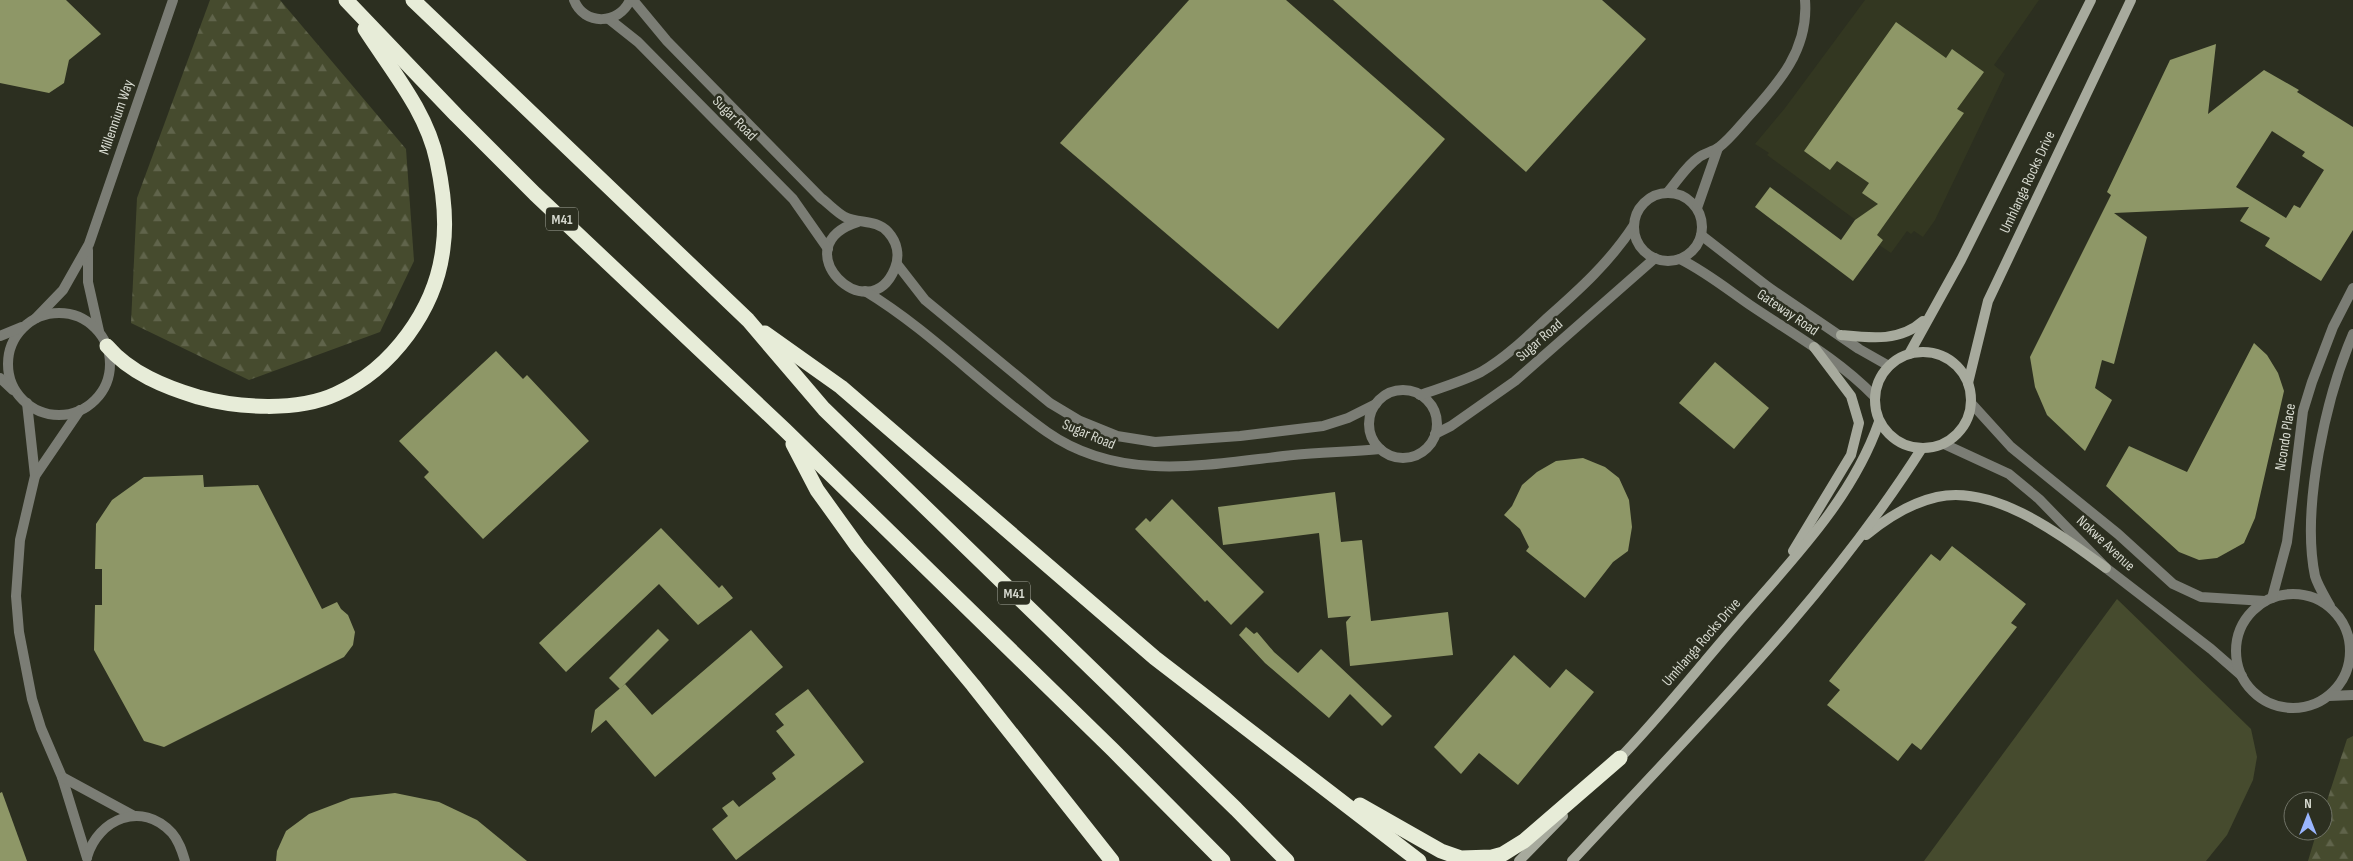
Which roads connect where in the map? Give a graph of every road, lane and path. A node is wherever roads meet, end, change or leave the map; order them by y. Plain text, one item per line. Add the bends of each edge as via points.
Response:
1 (172, 0) edge
2 (346, 0) edge
3 (413, 0) edge
4 (574, 0) edge
5 (632, 0) edge
6 (1805, 0) edge
7 (2091, 0) edge
8 (2131, 0) edge
9 (609, 19) junction
10 (1718, 148) junction
11 (1667, 193) junction
12 (1697, 208) junction
13 (858, 222) junction
14 (1634, 224) junction
15 (1702, 235) junction
16 (88, 244) junction
17 (828, 249) junction
18 (1655, 258) junction
19 (1680, 259) junction
20 (897, 264) junction
21 (2353, 288) edge
22 (865, 291) junction
23 (1930, 314) junction
24 (36, 318) junction
25 (748, 320) junction
26 (25, 325) junction
27 (2353, 334) edge
28 (1841, 335) junction
29 (0, 336) edge
30 (103, 340) junction
31 (1814, 347) junction
32 (1909, 354) junction
33 (1889, 366) junction
34 (0, 378) edge
35 (1968, 383) junction
36 (18, 394) junction
37 (1420, 395) junction
38 (1874, 396) junction
39 (27, 403) junction
40 (1971, 403) junction
41 (1376, 404) junction
42 (80, 410) junction
43 (1879, 422) junction
44 (785, 430) junction
45 (1435, 434) junction
46 (1944, 444) junction
47 (1922, 448) junction
48 (1380, 449) junction
49 (34, 476) junction
50 (1856, 543) junction
51 (1788, 564) junction
52 (2106, 568) junction
53 (2269, 600) junction
54 (2330, 607) junction
55 (2341, 619) junction
56 (2353, 628) edge
57 (2242, 676) junction
58 (2353, 695) edge
59 (2329, 696) junction
60 (1620, 758) junction
61 (62, 777) junction
62 (1315, 779) junction
63 (135, 816) junction
64 (87, 859) edge
65 (185, 861) edge
66 (1112, 861) edge
67 (1223, 861) edge
68 (1287, 861) edge
69 (1419, 861) edge
70 (1519, 861) edge
71 (1572, 861) edge

1 - 16 street, Millennium Way
2 - 30 highway via 413,102 428,132 437,161 444,207 444,248 434,288 402,343 362,379 334,395 258,407 218,402 177,391 143,376
2 - 44 highway, M41 via 535,194
3 - 25 highway, M41
4 - 9 street via 585,15 596,20
5 - 9 street via 623,12
5 - 13 street, Sugar Road via 667,41 821,198
6 - 10 street via 1804,30 1794,59 1765,99
7 - 23 main road, Umhlanga Rocks Drive via 1961,260
8 - 35 main road, Umhlanga Rocks Drive via 1988,301
9 - 17 street, Sugar Road via 638,42 786,192 807,216
10 - 11 street via 1696,158
10 - 12 street
11 - 12 street via 1681,195
11 - 14 street via 1645,202
12 - 15 street via 1702,220
13 - 17 street via 839,231
13 - 20 street via 877,224 889,233 896,245
14 - 18 street via 1638,241
14 - 37 street, Sugar Road via 1596,275 1509,352 1464,379
15 - 19 street via 1696,247
15 - 28 street, Gateway Road via 1768,287
16 - 24 street, Millennium Way via 63,290
16 - 30 street, Millennium Way via 88,282
17 - 22 street via 831,271 837,280
18 - 19 street via 1667,261
18 - 45 street, Sugar Road via 1515,381
19 - 31 street, Gateway Road via 1702,270
20 - 22 street via 885,282
20 - 41 street, Sugar Road via 925,300 1050,403 1080,422 1117,436 1156,442 1323,426
21 - 53 street, Ncondo Place via 2312,382 2303,411 2287,542
22 - 48 street, Sugar Road via 898,312 1048,433 1077,449 1111,461 1139,466 1189,467
23 - 28 main road via 1912,330 1896,336
23 - 32 main road, Umhlanga Rocks Drive
24 - 26 street
24 - 30 street via 64,313 77,316 90,323
25 - 62 highway via 829,378 1155,658
25 - 68 highway, M41 via 824,410
26 - 29 street
26 - 36 street via 11,346 8,358 10,377
27 - 54 street via 2332,390 2314,491 2312,558 2316,578
28 - 33 street, Gateway Road
30 - 42 street via 109,371 106,383 100,394
31 - 38 street, Gateway Road
31 - 51 main road via 1851,396 1859,423 1851,455 1795,546
32 - 33 main road
32 - 35 main road via 1924,352 1942,356 1958,367
33 - 38 main road via 1879,379
34 - 36 street
35 - 40 main road
36 - 39 street
37 - 41 street via 1397,391
37 - 45 street via 1435,412
38 - 43 main road
39 - 42 street via 52,414
39 - 49 street
40 - 46 main road via 1965,424
40 - 53 street, Nokwe Avenue via 2011,447 2118,534 2173,584 2201,597
41 - 48 street via 1369,428
42 - 49 street
43 - 47 main road via 1897,441
43 - 51 main road, Umhlanga Rocks Drive via 1862,465 1847,489
44 - 66 highway via 818,490 858,547 973,685
44 - 67 highway, M41
45 - 48 street via 1426,449 1410,457 1393,456
46 - 47 main road
46 - 52 street, Nokwe Avenue via 2009,474 2039,499
47 - 50 main road
49 - 61 street via 20,540 16,596 19,632 32,700
50 - 52 main road via 1906,509 1936,497 1964,495 2019,512 2072,543
50 - 71 main road via 1725,696
51 - 60 main road, Umhlanga Rocks Drive
52 - 57 street, Nokwe Avenue
53 - 54 street via 2287,594 2302,595
53 - 57 street via 2254,610 2238,634 2237,662
54 - 55 street
55 - 56 street
55 - 59 street via 2350,645 2350,660 2347,674
57 - 59 street via 2256,695 2283,708 2313,705
58 - 59 street
60 - 62 highway via 1524,841 1503,854 1480,858 1462,858 1441,851
60 - 70 main road, Umhlanga Rocks Drive
61 - 63 street
61 - 64 street
62 - 69 highway
63 - 64 street via 122,818 98,833
63 - 65 street via 151,819 172,832

